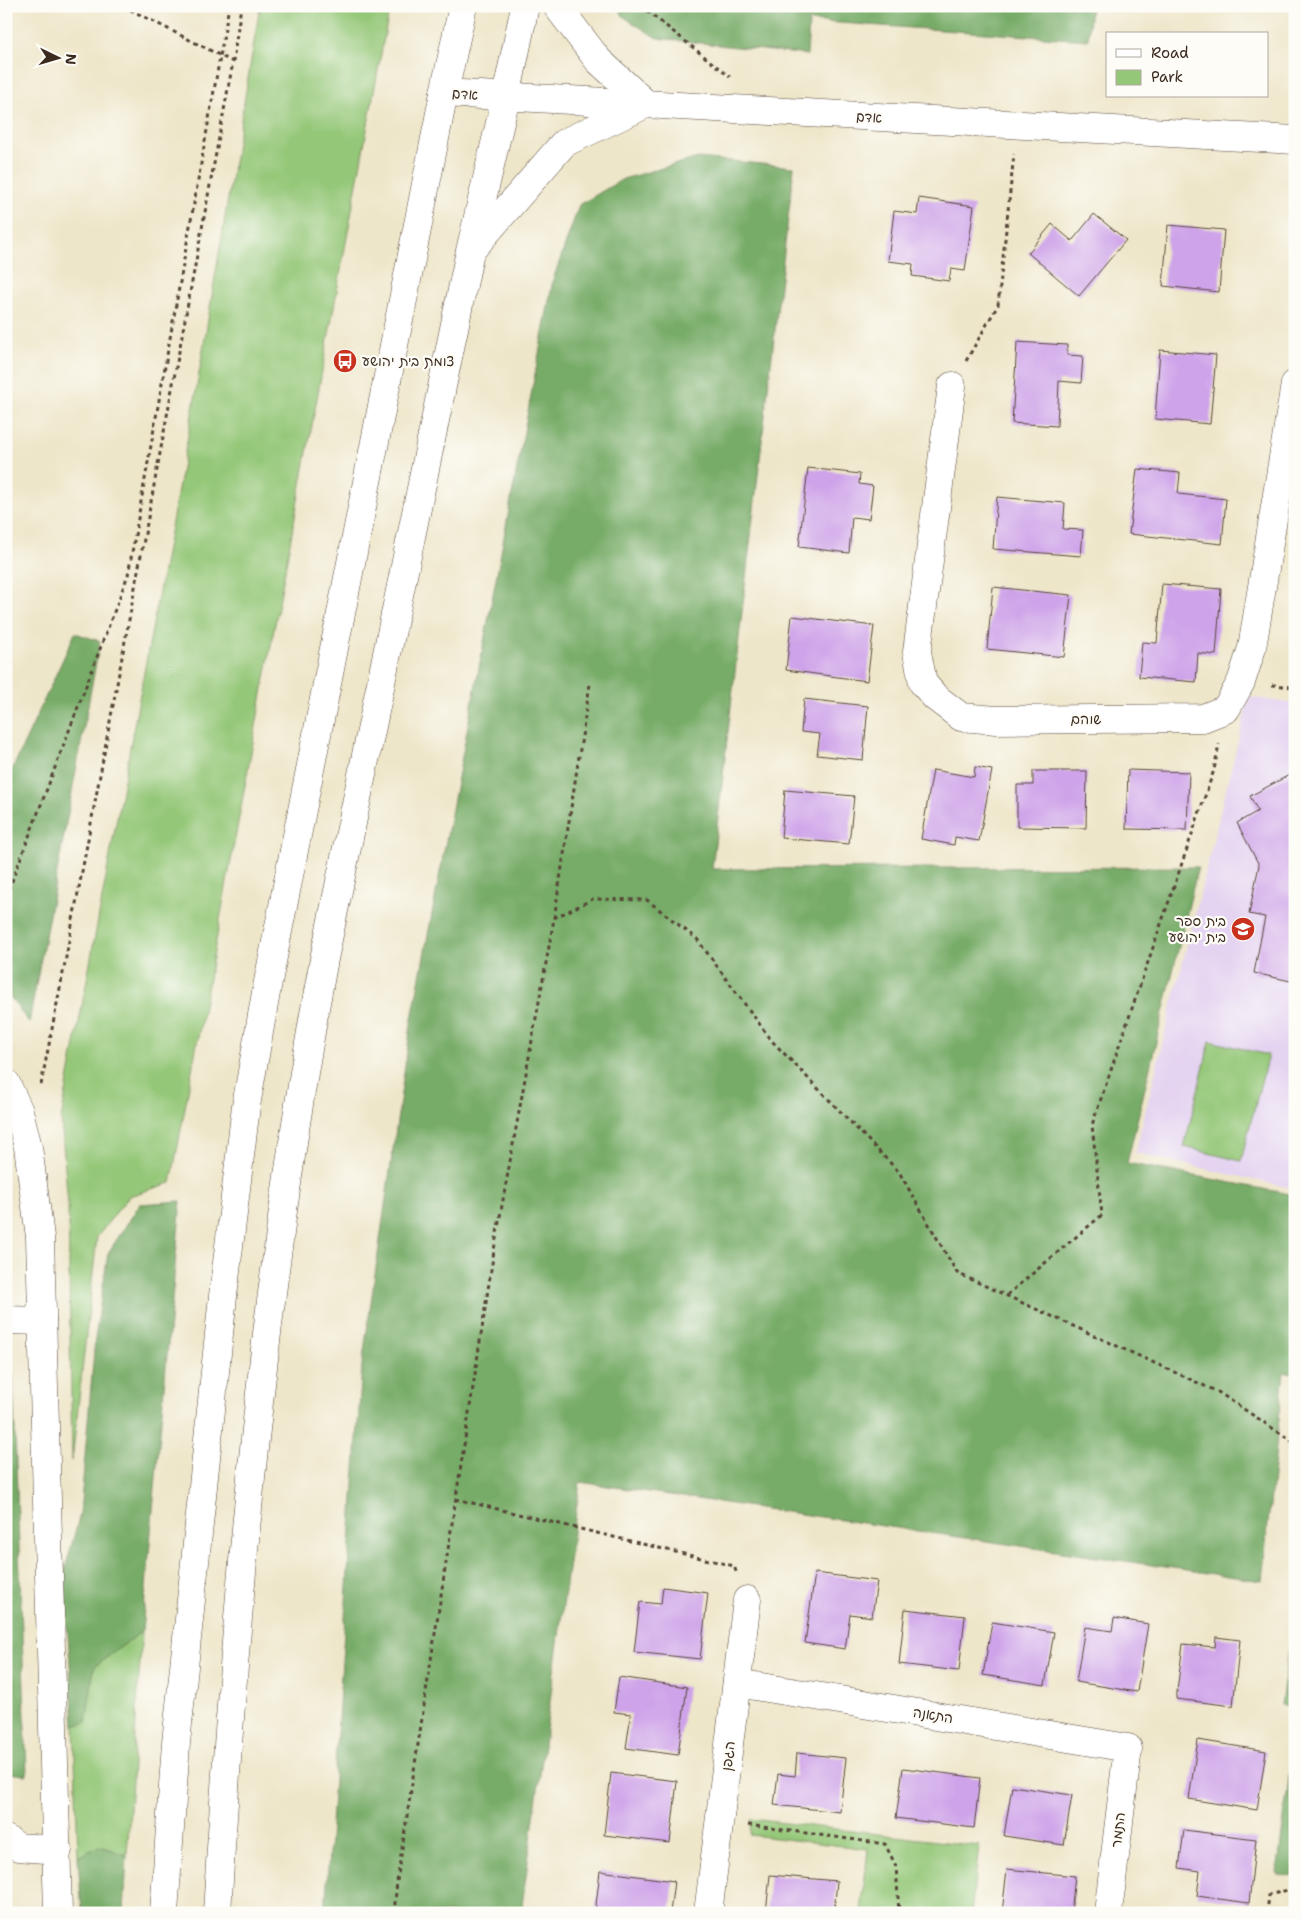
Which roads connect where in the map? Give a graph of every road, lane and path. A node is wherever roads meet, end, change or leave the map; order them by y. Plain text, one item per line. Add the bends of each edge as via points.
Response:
1 (123, 6) edge
2 (229, 6) edge
3 (241, 6) edge
4 (463, 6) edge
5 (525, 6) edge
6 (557, 6) edge
7 (642, 6) edge
8 (221, 56) junction
9 (233, 62) junction
10 (444, 93) junction
11 (506, 97) junction
12 (646, 104) junction
13 (757, 111) junction
14 (1018, 125) junction
15 (1295, 140) edge
16 (470, 251) junction
17 (1295, 384) edge
18 (952, 386) joint
19 (590, 684) dead end
20 (1226, 709) junction
21 (6, 897) edge
22 (554, 919) junction
23 (6, 1083) edge
24 (40, 1090) dead end
25 (1008, 1295) junction
26 (6, 1320) edge
27 (42, 1321) junction
28 (1295, 1443) edge
29 (456, 1499) junction
30 (747, 1600) joint
31 (737, 1683) junction
32 (1128, 1748) joint
33 (720, 1821) junction
34 (6, 1839) edge
35 (58, 1850) junction
36 (1295, 1888) edge
37 (58, 1913) edge
38 (164, 1913) edge
39 (217, 1913) edge
40 (394, 1913) edge
41 (708, 1913) edge
42 (898, 1913) edge
43 (1108, 1913) edge
44 (1267, 1913) edge

1 - 8 path
2 - 8 path
3 - 9 path
4 - 10 main road
5 - 11 main road
6 - 12 main road via 598,60
7 - 13 path via 734,81
8 - 9 path
8 - 21 path via 128,575
9 - 24 path
10 - 11 main road, אדם
10 - 38 main road via 246,1106 191,1588
11 - 12 main road, אדם
11 - 16 main road
12 - 13 main road, אדם
12 - 16 main road via 564,143
13 - 14 main road, אדם
14 - 15 main road, אדם
14 - 18 path via 998,305
16 - 39 main road via 305,1059 266,1336 252,1463 226,1758
17 - 20 main road via 1252,648 1241,682
18 - 20 main road, שוהם via 917,652 923,683 961,717 996,720 1203,718
19 - 22 path
20 - 25 path via 1214,770 1092,1125 1102,1215
22 - 25 path via 593,899 647,900 697,939 772,1042 899,1172 957,1273
22 - 29 path via 495,1244
23 - 27 main road via 19,1111 35,1189
25 - 28 path via 1218,1392
26 - 27 main road
27 - 35 main road
29 - 30 path via 734,1566
29 - 40 path
30 - 31 main road, הגפן
31 - 32 main road, התאנה
31 - 33 main road, הגפן
32 - 43 main road, התמר
33 - 41 main road, הגפן
33 - 42 path via 885,1844 896,1866
34 - 35 main road via 18,1847
35 - 37 main road
36 - 44 path via 1269,1895

